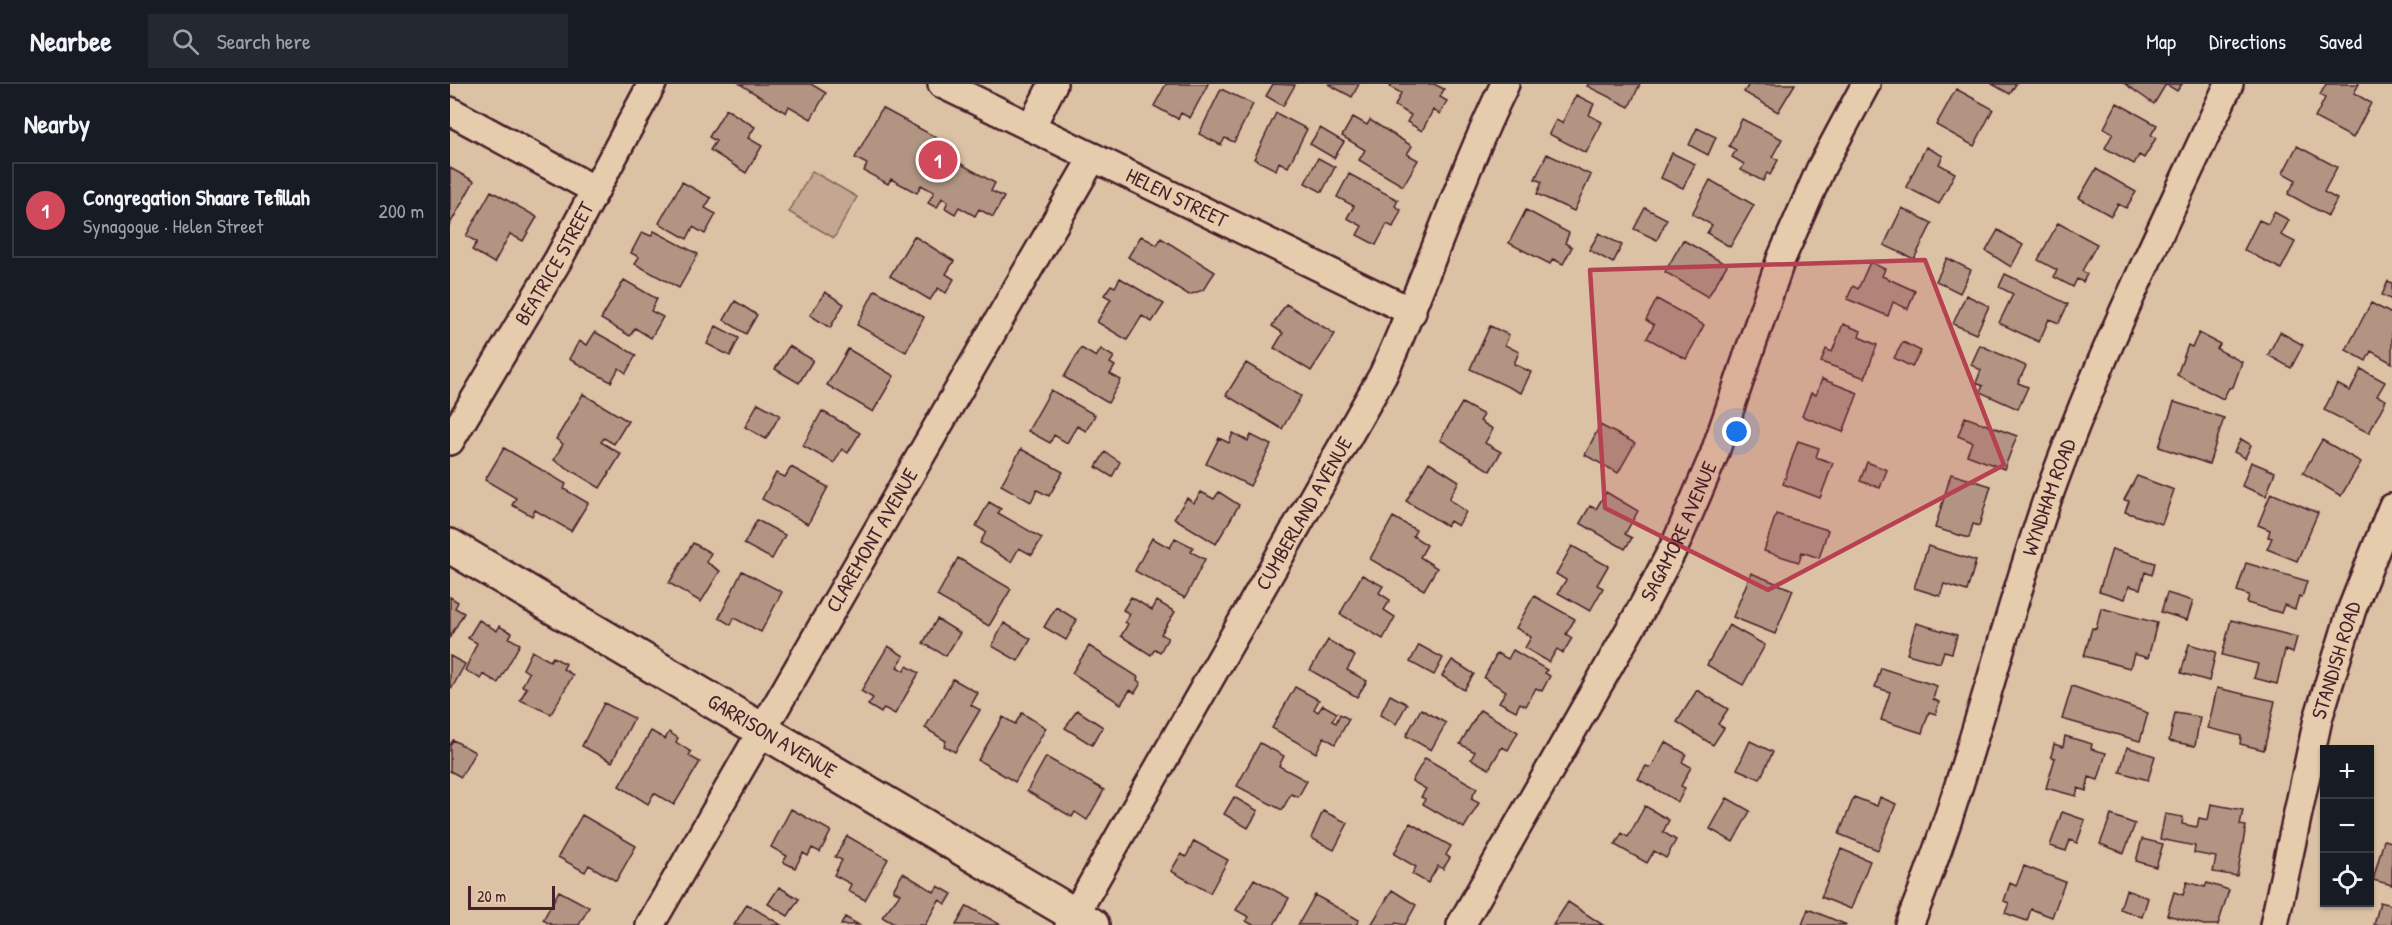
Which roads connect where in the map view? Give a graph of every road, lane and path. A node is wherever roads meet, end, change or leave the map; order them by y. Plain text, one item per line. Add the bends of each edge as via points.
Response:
1 (652, 84) edge
2 (942, 84) edge
3 (1053, 84) edge
4 (1505, 84) edge
5 (1866, 84) edge
6 (2229, 84) edge
7 (450, 111) edge
8 (1031, 127) junction
9 (1093, 157) junction
10 (595, 190) junction
11 (1412, 312) junction
12 (450, 441) edge
13 (2392, 508) edge
14 (450, 546) edge
15 (762, 730) junction
16 (1079, 922) edge
17 (650, 925) edge
18 (1461, 925) edge
19 (1909, 925) edge
20 (2274, 925) edge

1 - 10 street, BEATRICE STREET
2 - 8 street, HELEN STREET
3 - 8 street
4 - 11 street, CUMBERLAND AVENUE via 1487,120
5 - 18 street, SAGAMORE AVENUE via 1821,168 1781,259 1714,455 1677,540
6 - 19 street, WYNDHAM ROAD via 2088,390 2046,504 1948,819
7 - 10 street
8 - 9 street, HELEN STREET
9 - 11 street, HELEN STREET
9 - 15 street, CLAREMONT AVENUE
10 - 12 street, BEATRICE STREET
11 - 16 street, CUMBERLAND AVENUE via 1383,375
13 - 20 street, STANDISH ROAD via 2352,609 2318,719
14 - 15 street, GARRISON AVENUE
15 - 16 street, GARRISON AVENUE
15 - 17 street, CLAREMONT AVENUE

